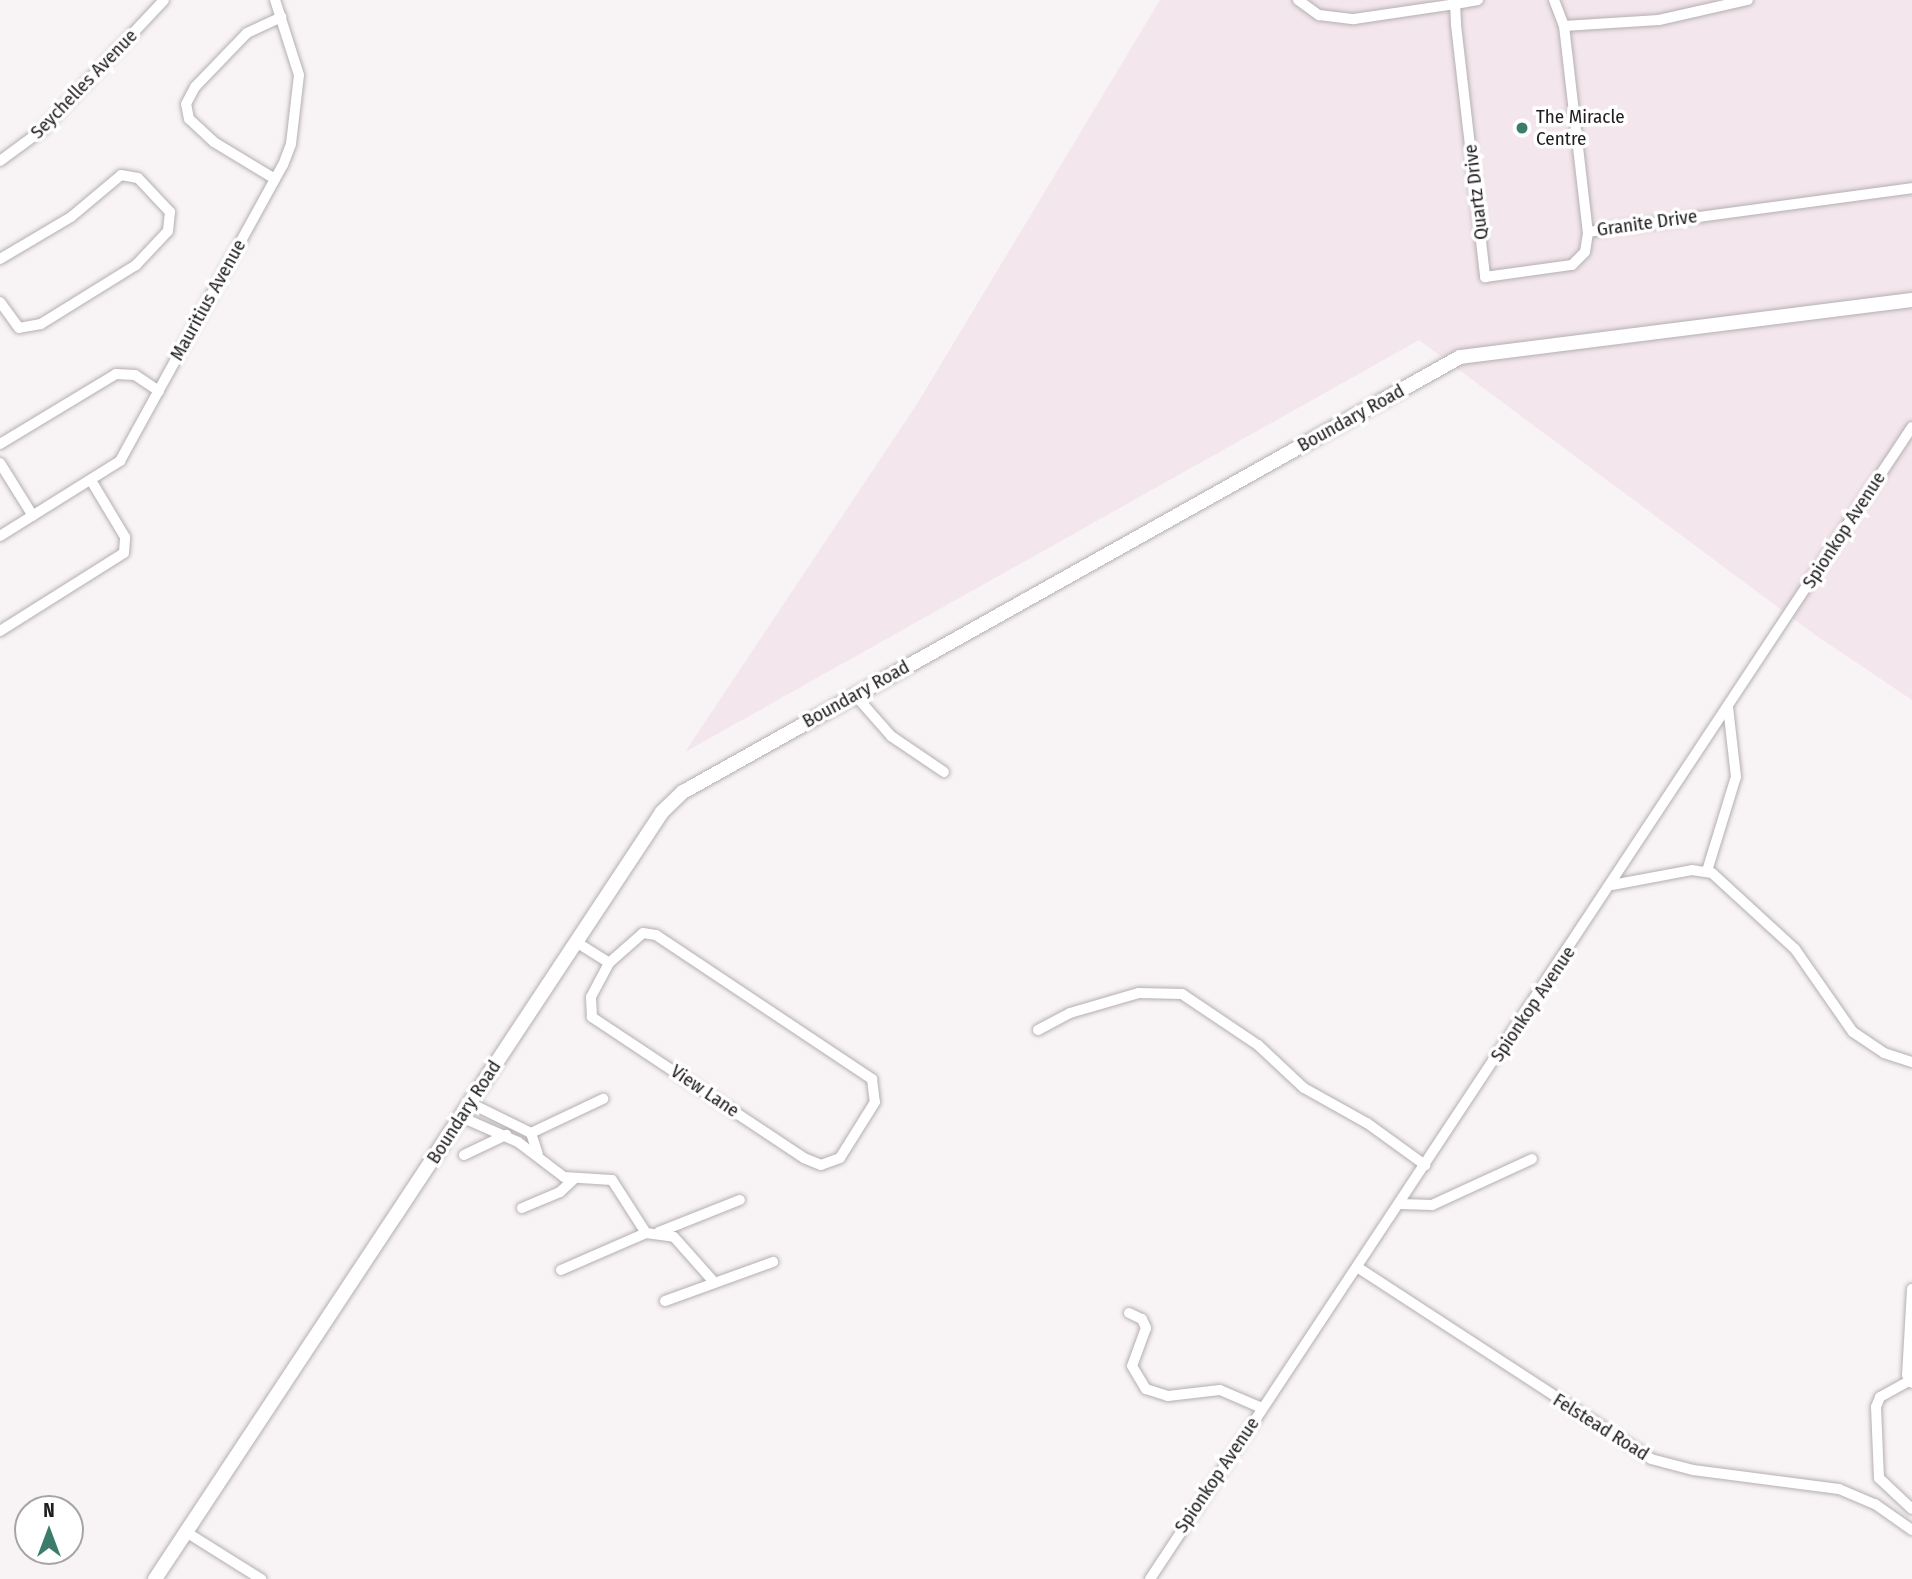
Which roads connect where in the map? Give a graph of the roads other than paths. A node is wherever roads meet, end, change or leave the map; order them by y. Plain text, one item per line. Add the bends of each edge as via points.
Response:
1 (163, 0) edge
2 (275, 0) edge
3 (1298, 0) edge
4 (1478, 0) edge
5 (1555, 0) edge
6 (1748, 0) edge
7 (1455, 5) junction
8 (282, 17) junction
9 (1564, 26) junction
10 (0, 161) edge
11 (275, 178) junction
12 (1912, 188) edge
13 (1588, 232) junction
14 (0, 259) edge
15 (1912, 300) edge
16 (0, 302) edge
17 (159, 391) junction
18 (1912, 427) edge
19 (0, 444) edge
20 (0, 463) edge
21 (92, 482) junction
22 (33, 516) junction
23 (0, 536) edge
24 (0, 631) edge
25 (855, 695) junction
26 (1728, 707) junction
27 (944, 772) dead end
28 (1707, 871) junction
29 (1612, 885) junction
30 (576, 942) junction
31 (609, 963) junction
32 (1038, 1030) dead end
33 (1912, 1062) edge
34 (603, 1099) dead end
35 (470, 1103) junction
36 (461, 1117) junction
37 (512, 1127) junction
38 (531, 1133) junction
39 (503, 1138) junction
40 (538, 1154) junction
41 (464, 1155) dead end
42 (1532, 1159) dead end
43 (1425, 1165) junction
44 (573, 1180) junction
45 (740, 1200) dead end
46 (1400, 1204) junction
47 (522, 1208) dead end
48 (659, 1232) junction
49 (646, 1234) junction
50 (773, 1262) dead end
51 (1357, 1267) junction
52 (561, 1270) dead end
53 (714, 1282) junction
54 (1912, 1289) edge
55 (665, 1301) dead end
56 (1910, 1311) edge
57 (1129, 1313) dead end
58 (1910, 1382) edge
59 (1262, 1408) junction
60 (1912, 1509) edge
61 (1912, 1530) edge
62 (186, 1532) junction
63 (155, 1579) edge
64 (261, 1579) edge
65 (1150, 1579) edge

1 - 10 street, Seychelles Avenue via 42,130
2 - 8 street, Mauritius Avenue
3 - 7 street via 1319,15 1354,19
4 - 7 street
5 - 9 street
6 - 9 street via 1659,20
7 - 13 street, Quartz Drive via 1485,277 1572,265 1585,252
8 - 11 street, Mauritius Avenue via 299,80 289,150
8 - 11 street via 247,33 195,87 186,104 189,119 205,134
9 - 13 street, Granite Drive
11 - 17 street, Mauritius Avenue
12 - 13 street, Granite Drive
14 - 16 street via 71,217 121,174 138,177 170,212 168,232 136,265 41,324 19,328
15 - 25 street, Boundary Road via 1460,357
17 - 19 street via 135,375 116,373
17 - 21 street, Mauritius Avenue via 120,461
18 - 26 street, Spionkop Avenue
20 - 22 street
21 - 22 street, Mauritius Avenue
21 - 24 street via 125,537 124,553
22 - 23 street, Mauritius Avenue
25 - 27 street via 891,736
25 - 30 street, Boundary Road via 673,799
26 - 28 street via 1736,777
26 - 29 street, Spionkop Avenue
28 - 29 street
28 - 33 street via 1795,949 1853,1032 1884,1053
29 - 43 street, Spionkop Avenue
30 - 31 street
30 - 35 street, Boundary Road
31 - 31 street, View Lane via 591,997 592,1017 804,1158 821,1165 836,1160 865,1132 876,1097 872,1079 656,935 639,934
32 - 43 street via 1070,1013 1139,993 1182,994 1258,1045 1304,1088 1367,1123
34 - 38 street
35 - 36 street, Boundary Road
35 - 37 street
36 - 39 street
36 - 62 street, Boundary Road
37 - 38 street
37 - 39 street
38 - 40 street
39 - 40 street
39 - 41 street
40 - 44 street
42 - 46 street via 1432,1205
43 - 46 street, Spionkop Avenue
44 - 47 street via 560,1192
44 - 49 street via 612,1180
45 - 48 street
46 - 51 street, Spionkop Avenue
48 - 49 street
48 - 53 street via 678,1241
49 - 52 street
50 - 53 street
51 - 59 street, Spionkop Avenue
51 - 61 street, Felstead Road via 1651,1459 1693,1470 1839,1489 1875,1504
53 - 55 street
54 - 56 street
56 - 58 street
57 - 59 street via 1142,1319 1146,1328 1132,1366 1146,1389 1168,1396 1220,1390
58 - 60 street via 1880,1397 1876,1406 1879,1478
59 - 65 street, Spionkop Avenue
62 - 63 street, Boundary Road
62 - 64 street

